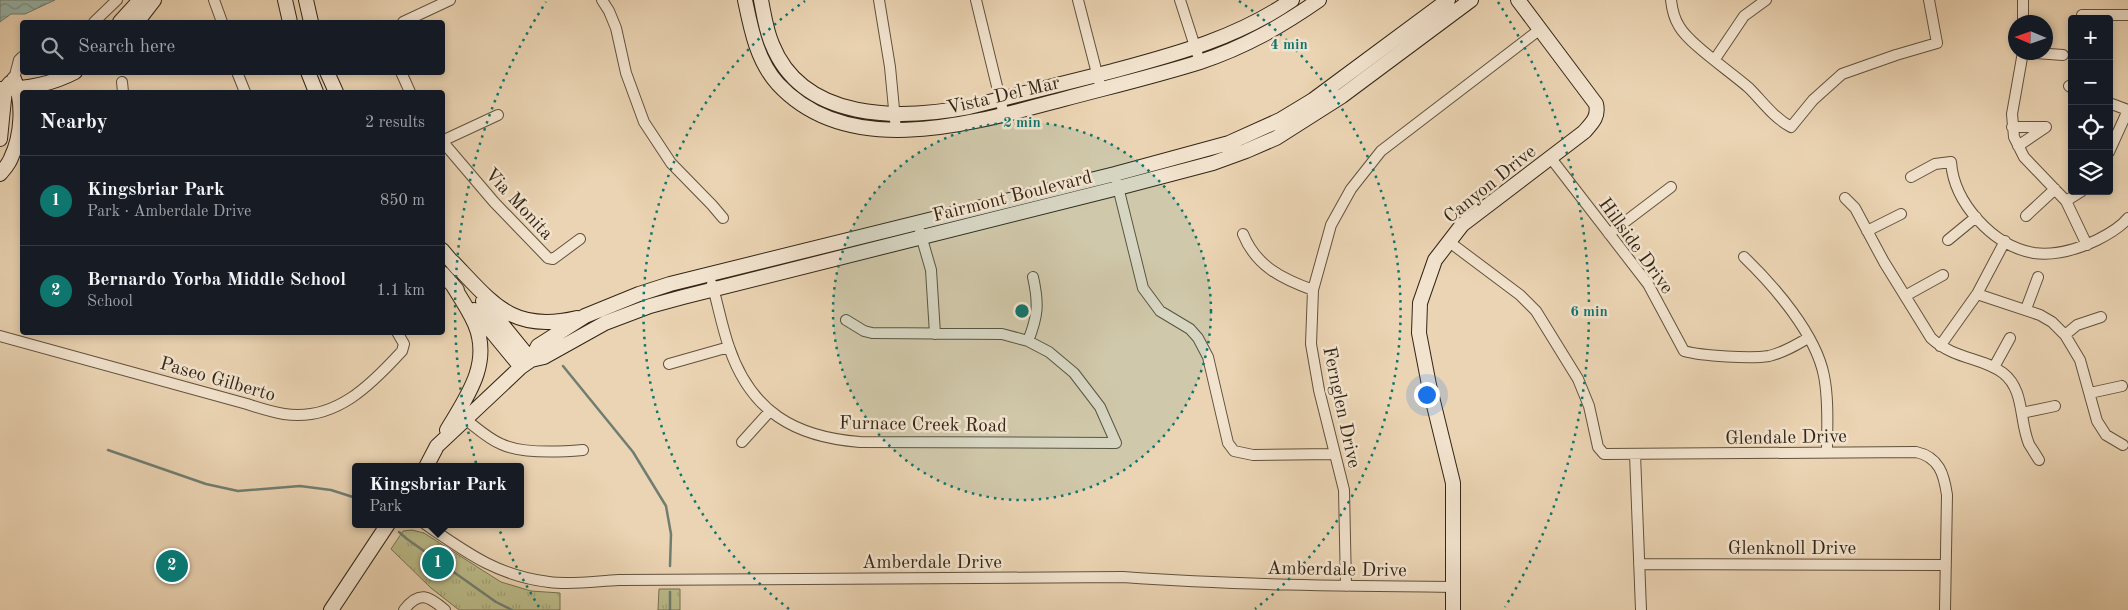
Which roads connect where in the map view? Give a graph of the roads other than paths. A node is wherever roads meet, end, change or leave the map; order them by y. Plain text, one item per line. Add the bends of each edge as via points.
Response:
1 (117, 0) edge
2 (214, 0) edge
3 (285, 0) edge
4 (306, 0) edge
5 (450, 0) edge
6 (602, 0) edge
7 (745, 0) edge
8 (761, 0) edge
9 (878, 0) edge
10 (976, 0) edge
11 (1078, 0) edge
12 (1180, 0) edge
13 (1319, 0) edge
14 (1448, 0) edge
15 (1471, 0) edge
16 (1518, 0) edge
17 (1671, 0) edge
18 (1766, 0) edge
19 (1929, 0) edge
20 (2023, 0) edge
21 (1289, 1) edge
22 (144, 2) edge
23 (1296, 15) junction
24 (2023, 15) edge
25 (2113, 15) edge
26 (2128, 15) edge
27 (96, 20) edge
28 (122, 20) edge
29 (138, 20) edge
30 (221, 20) edge
31 (290, 20) edge
32 (311, 20) edge
33 (407, 20) edge
34 (1539, 30) junction
35 (1195, 48) junction
36 (2053, 54) edge
37 (2063, 55) dead end
38 (20, 59) edge
39 (1715, 59) junction
40 (2022, 60) edge
41 (1200, 62) junction
42 (37, 75) edge
43 (70, 75) edge
44 (238, 75) edge
45 (309, 75) edge
46 (328, 75) edge
47 (402, 75) edge
48 (1097, 75) junction
49 (122, 82) dead end
50 (8, 85) edge
51 (1101, 89) junction
52 (122, 90) edge
53 (244, 90) edge
54 (315, 90) edge
55 (335, 90) edge
56 (409, 90) edge
57 (1000, 100) junction
58 (2113, 104) edge
59 (2128, 110) edge
60 (20, 112) edge
61 (498, 115) dead end
62 (895, 115) junction
63 (1004, 115) junction
64 (20, 121) edge
65 (2012, 127) junction
66 (896, 130) junction
67 (0, 139) edge
68 (445, 140) edge
69 (445, 145) edge
70 (2018, 146) junction
71 (2110, 150) edge
72 (1550, 157) junction
73 (0, 174) edge
74 (1911, 177) dead end
75 (1117, 181) junction
76 (1671, 187) dead end
77 (2056, 190) junction
78 (2076, 195) edge
79 (1844, 198) dead end
80 (2066, 201) junction
81 (1901, 214) dead end
82 (2026, 216) dead end
83 (1976, 217) junction
84 (723, 218) dead end
85 (917, 222) junction
86 (2127, 222) edge
87 (1867, 231) junction
88 (1243, 234) dead end
89 (1609, 234) junction
90 (922, 237) junction
91 (580, 239) dead end
92 (1948, 240) dead end
93 (1448, 241) junction
94 (2005, 241) junction
95 (2087, 245) junction
96 (445, 253) edge
97 (1744, 257) dead end
98 (453, 262) junction
99 (710, 273) junction
100 (1943, 275) dead end
101 (445, 276) edge
102 (1033, 277) dead end
103 (2038, 277) dead end
104 (452, 284) junction
105 (714, 289) junction
106 (1313, 290) junction
107 (1977, 294) junction
108 (1905, 296) junction
109 (2026, 309) junction
110 (585, 316) junction
111 (2101, 318) dead end
112 (846, 320) dead end
113 (935, 334) junction
114 (399, 335) edge
115 (0, 336) edge
116 (2065, 336) junction
117 (27, 338) edge
118 (1808, 338) junction
119 (2010, 338) dead end
120 (1028, 341) junction
121 (1940, 346) junction
122 (729, 347) junction
123 (526, 364) junction
124 (669, 364) dead end
125 (1994, 368) junction
126 (2122, 386) dead end
127 (2090, 393) junction
128 (2055, 406) dead end
129 (770, 411) junction
130 (2022, 413) junction
131 (465, 419) junction
132 (742, 442) dead end
133 (2123, 445) dead end
134 (437, 446) junction
135 (584, 450) dead end
136 (1827, 453) junction
137 (1334, 454) junction
138 (1635, 454) junction
139 (2039, 460) dead end
140 (428, 463) edge
141 (385, 528) edge
142 (431, 528) edge
143 (1639, 564) junction
144 (1946, 565) junction
145 (1346, 586) junction
146 (1453, 587) junction
147 (331, 610) edge
148 (404, 610) edge
149 (445, 610) edge
150 (1453, 610) edge
151 (1641, 610) edge
152 (1945, 610) edge

1 - 27 street
2 - 30 street
3 - 31 street
4 - 32 street
5 - 33 street
6 - 84 street via 616,28 626,73 644,122 671,163
7 - 66 street, Vista Del Mar via 759,53 777,83 792,96 810,110 830,118
8 - 62 street, Vista Del Mar via 772,45 788,71 804,88 836,104
9 - 62 street
10 - 57 street
11 - 48 street
12 - 35 street
13 - 23 street, Vista Del Mar
14 - 75 street, Fairmont Boulevard via 1313,100 1280,120 1229,143
15 - 75 street, Fairmont Boulevard via 1342,96 1276,138 1212,163
16 - 34 street, Canyon Drive
17 - 39 street via 1679,27
18 - 39 street via 1744,16
19 - 39 street via 1936,43 1842,74 1791,127 1778,119
20 - 24 street
21 - 23 street
21 - 35 street, Vista Del Mar via 1246,28
22 - 28 street
22 - 29 street
23 - 41 street, Vista Del Mar via 1254,41
25 - 26 street
34 - 72 street, Canyon Drive via 1596,104 1598,112 1584,132
34 - 106 street, Fernglen Drive via 1381,151 1351,189 1332,225
35 - 41 street
35 - 48 street, Vista Del Mar
36 - 37 street
38 - 50 street
40 - 65 street
41 - 51 street, Vista Del Mar
42 - 50 street
43 - 50 street
44 - 53 street
45 - 54 street
46 - 55 street
47 - 56 street
48 - 51 street
48 - 57 street, Vista Del Mar
49 - 52 street
50 - 60 street
50 - 67 street
51 - 63 street, Vista Del Mar
57 - 62 street, Vista Del Mar via 939,113
57 - 63 street
58 - 59 street
59 - 71 street
61 - 68 street
62 - 66 street
63 - 66 street, Vista Del Mar via 946,128
64 - 73 street via 11,158
65 - 70 street
65 - 70 street via 2046,127
69 - 91 street, Via Monita via 548,258 553,259
70 - 77 street via 2029,163
72 - 89 street, Hillside Drive
72 - 93 street, Canyon Drive via 1478,211
74 - 83 street via 1935,164 1951,162 1952,177
75 - 85 street, Fairmont Boulevard
75 - 90 street, Fairmont Boulevard
75 - 137 street via 1143,288 1160,311 1190,329 1198,338 1208,357 1228,443 1234,451 1253,455
76 - 89 street
77 - 80 street
77 - 82 street
78 - 80 street
79 - 87 street
80 - 95 street
81 - 87 street
83 - 92 street
83 - 94 street
85 - 90 street
85 - 99 street, Fairmont Boulevard
86 - 95 street
87 - 108 street
88 - 106 street via 1248,247 1266,268
89 - 118 street, Hillside Drive via 1648,284 1684,351 1768,356 1786,351
90 - 105 street, Fairmont Boulevard
90 - 113 street via 931,270
93 - 138 street, Glendale Drive via 1520,295 1536,311 1578,379 1589,406 1598,447 1604,454
93 - 146 street, Canyon Drive via 1426,280 1418,333 1453,483
94 - 95 street via 2035,253 2060,253
94 - 107 street
96 - 98 street
97 - 118 street via 1787,304
98 - 110 street via 483,294 518,318 545,323
98 - 123 street
99 - 105 street, Furnace Creek Road
99 - 110 street, Fairmont Boulevard via 639,294
100 - 108 street
101 - 104 street
102 - 120 street via 1038,308
103 - 109 street
104 - 123 street
104 - 134 street via 475,324 481,356 479,371 470,391
105 - 122 street, Furnace Creek Road
105 - 123 street, Fairmont Boulevard via 621,316
106 - 137 street, Fernglen Drive via 1311,344
107 - 109 street
107 - 121 street
108 - 121 street via 1922,326
109 - 116 street via 2052,322
110 - 123 street, Fairmont Boulevard via 538,346
111 - 116 street via 2077,325
112 - 113 street via 872,333
113 - 120 street via 1002,334
114 - 117 street, Paseo Gilberto via 404,344 402,351 351,399 319,414 301,415 247,404
115 - 117 street, Paseo Gilberto
116 - 127 street via 2080,360
118 - 136 street via 1824,374
119 - 125 street
120 - 129 street, Furnace Creek Road via 1049,352 1074,373 1100,407 1116,443 851,442 805,432
121 - 125 street
122 - 124 street
122 - 129 street, Furnace Creek Road via 740,373
123 - 131 street, Fairmont Boulevard
125 - 130 street via 2013,384
126 - 127 street
127 - 133 street via 2097,421 2106,435
128 - 130 street
129 - 132 street
130 - 139 street via 2029,443
131 - 134 street, Fairmont Boulevard
131 - 135 street via 488,438 503,445 564,452
134 - 140 street, Fairmont Boulevard
136 - 138 street, Glendale Drive
136 - 144 street, Glendale Drive via 1916,452 1927,454 1935,461 1945,481 1947,495
137 - 145 street, Fernglen Drive via 1344,490
138 - 143 street
141 - 147 street
142 - 145 street, Amberdale Drive via 469,555 510,575 551,583 1123,577
143 - 144 street, Glenknoll Drive
143 - 151 street
144 - 152 street
145 - 146 street, Amberdale Drive
146 - 150 street, Canyon Drive
148 - 149 street via 416,598 425,596

